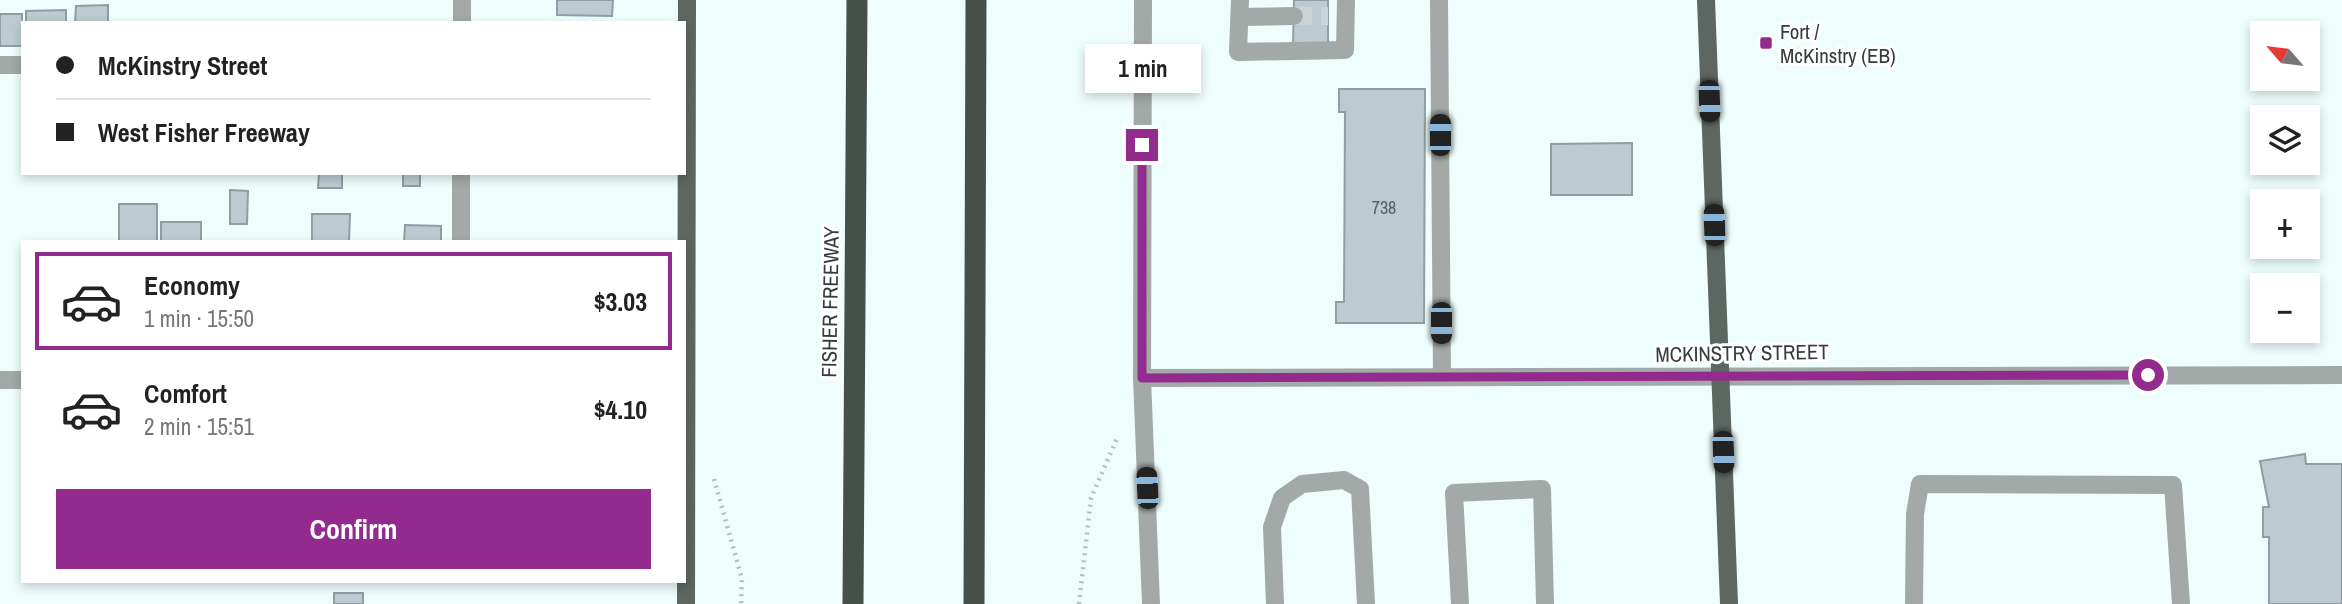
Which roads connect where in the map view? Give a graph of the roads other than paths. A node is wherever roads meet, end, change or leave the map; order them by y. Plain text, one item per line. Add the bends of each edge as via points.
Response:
1 (462, 0) edge
2 (687, 0) edge
3 (857, 0) edge
4 (976, 0) edge
5 (1143, 0) edge
6 (1440, 0) edge
7 (1706, 0) edge
8 (1240, 8) edge
9 (1340, 11) edge
10 (1294, 16) tunnel mouth
11 (462, 21) edge
12 (0, 65) edge
13 (21, 65) edge
14 (461, 175) edge
15 (461, 240) edge
16 (686, 240) edge
17 (2342, 375) edge
18 (1720, 376) junction
19 (1442, 377) junction
20 (1142, 378) junction
21 (0, 380) edge
22 (21, 380) edge
23 (685, 583) edge
24 (685, 604) edge
25 (853, 604) edge
26 (974, 604) edge
27 (1151, 604) edge
28 (1275, 604) edge
29 (1366, 604) edge
30 (1460, 604) edge
31 (1545, 604) edge
32 (1729, 604) edge
33 (1914, 604) edge
34 (2181, 604) edge

1 - 11 street
2 - 16 main road
3 - 25 highway, FISHER FREEWAY
4 - 26 highway
5 - 20 street
6 - 19 street
7 - 18 main road
8 - 9 street via 1238,52 1345,50
8 - 10 street
12 - 13 street
14 - 15 street
17 - 18 street, MCKINSTRY STREET
18 - 19 street, MCKINSTRY STREET
18 - 32 main road
19 - 20 street, MCKINSTRY STREET
20 - 27 street
21 - 22 street
23 - 24 main road
28 - 29 street via 1272,527 1282,498 1302,484 1344,480 1360,489
30 - 31 street via 1454,493 1542,489
33 - 34 street via 1920,484 1947,484 2173,485

